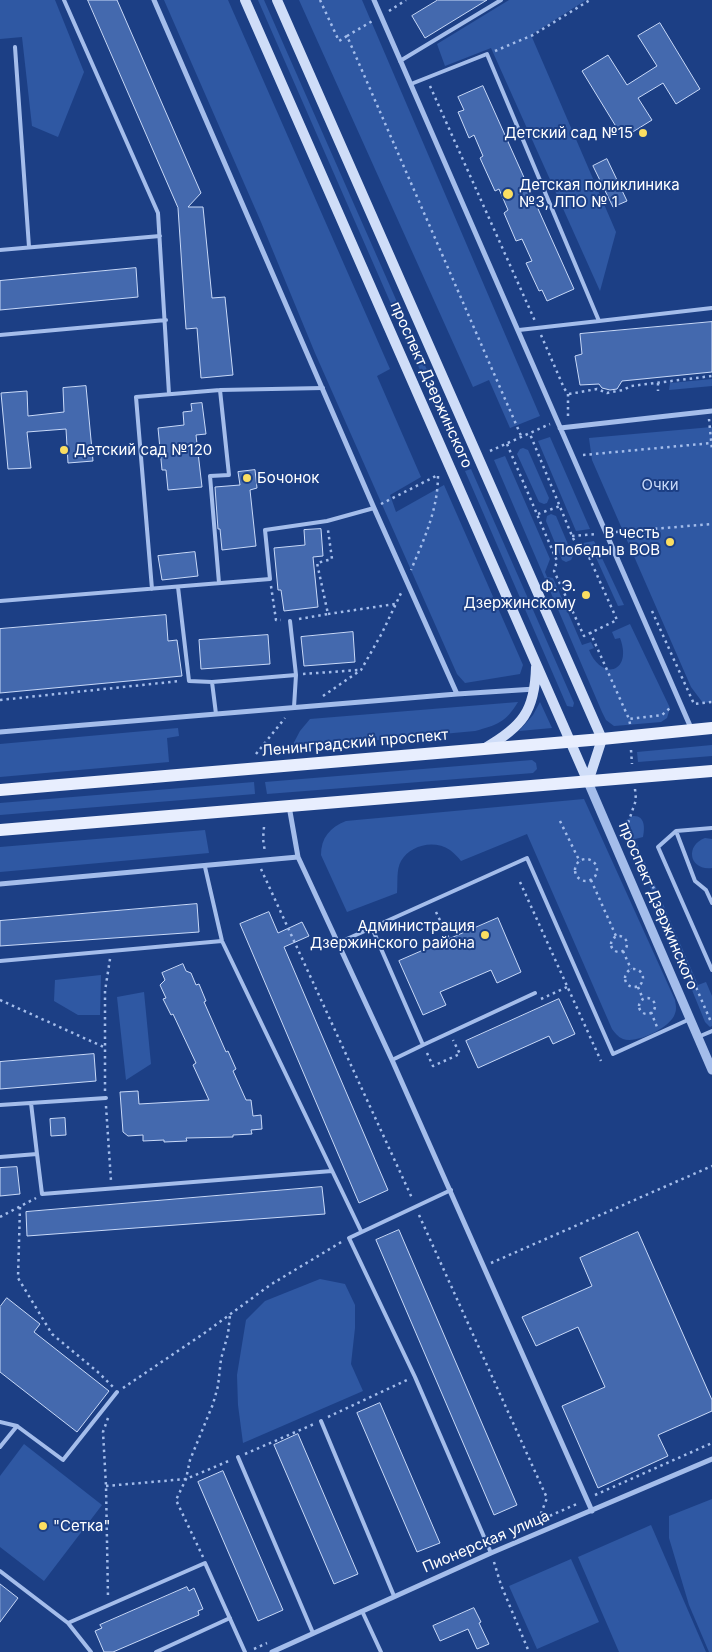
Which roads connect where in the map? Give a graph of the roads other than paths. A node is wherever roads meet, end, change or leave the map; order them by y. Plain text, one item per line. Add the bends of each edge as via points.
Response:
1 (64, 0) edge
2 (154, 0) edge
3 (245, 0) edge
4 (277, 0) edge
5 (374, 0) edge
6 (501, 0) edge
7 (15, 47) dead end
8 (400, 61) junction
9 (411, 84) junction
10 (160, 236) junction
11 (29, 247) junction
12 (0, 250) edge
13 (712, 308) edge
14 (166, 320) junction
15 (599, 321) junction
16 (519, 330) junction
17 (0, 336) edge
18 (323, 388) junction
19 (220, 390) junction
20 (169, 394) junction
21 (710, 412) edge
22 (560, 428) junction
23 (374, 508) junction
24 (219, 583) junction
25 (178, 587) junction
26 (152, 589) junction
27 (0, 602) edge
28 (290, 621) road end
29 (536, 664) junction
30 (296, 675) junction
31 (212, 682) junction
32 (536, 689) junction
33 (457, 694) junction
34 (294, 707) junction
35 (216, 714) junction
36 (712, 728) edge
37 (692, 730) junction
38 (0, 732) edge
39 (602, 739) junction
40 (571, 742) junction
41 (484, 748) junction
42 (712, 771) edge
43 (588, 782) junction
44 (0, 790) edge
45 (289, 806) junction
46 (712, 828) edge
47 (0, 830) edge
48 (676, 831) junction
49 (298, 857) junction
50 (205, 866) junction
51 (0, 884) edge
52 (712, 903) edge
53 (372, 928) junction
54 (222, 941) junction
55 (338, 943) junction
56 (0, 961) edge
57 (712, 970) edge
58 (535, 993) dead end
59 (690, 1019) junction
60 (712, 1031) edge
61 (698, 1037) junction
62 (423, 1045) junction
63 (392, 1060) junction
64 (712, 1070) edge
65 (106, 1098) road end
66 (31, 1103) junction
67 (0, 1105) edge
68 (37, 1154) junction
69 (0, 1157) edge
70 (332, 1171) junction
71 (451, 1190) junction
72 (361, 1231) junction
73 (117, 1392) road end
74 (320, 1421) road end
75 (0, 1422) edge
76 (16, 1426) junction
77 (0, 1448) edge
78 (238, 1457) road end
79 (712, 1459) edge
80 (592, 1511) junction
81 (491, 1553) junction
82 (0, 1571) edge
83 (394, 1596) junction
84 (362, 1611) junction
85 (230, 1618) junction
86 (68, 1622) junction
87 (313, 1634) junction
88 (91, 1652) edge
89 (156, 1652) edge
90 (245, 1652) edge
91 (272, 1652) edge
92 (381, 1652) edge

1 - 10 lane via 158,213
2 - 18 street
3 - 29 main road, проспект Дзержинского
4 - 39 main road, проспект Дзержинского
5 - 8 street
6 - 8 lane
7 - 11 lane
8 - 9 street
9 - 15 lane via 487,54
9 - 16 street
10 - 11 lane
10 - 14 lane
11 - 12 lane
13 - 15 lane
14 - 17 lane
14 - 20 lane
15 - 16 lane
16 - 22 street
18 - 19 lane
18 - 23 street
19 - 20 lane
19 - 24 lane via 229,474 210,476
20 - 26 lane via 136,397
21 - 22 street
22 - 37 street
23 - 24 lane via 327,521 265,530 270,578
23 - 33 street
24 - 25 lane
25 - 26 lane
25 - 31 lane via 189,681
26 - 27 lane
28 - 30 lane
29 - 32 main road
29 - 40 main road, проспект Дзержинского
30 - 31 lane
30 - 34 lane
31 - 35 lane
32 - 33 street
32 - 41 main road via 524,717 507,735
33 - 34 street
34 - 35 street
35 - 38 street
36 - 37 main road, Ленинградский проспект
37 - 39 main road, Ленинградский проспект
39 - 40 main road, Ленинградский проспект
39 - 43 main road
40 - 41 main road, Ленинградский проспект
40 - 43 main road, проспект Дзержинского
41 - 44 main road, Ленинградский проспект
42 - 43 main road
43 - 45 main road
43 - 59 street, проспект Дзержинского
45 - 47 main road
45 - 49 street
46 - 48 lane
48 - 52 lane via 695,881 706,890
48 - 57 lane via 658,847
49 - 50 street
49 - 55 street
50 - 51 street
50 - 54 lane
53 - 55 lane
53 - 59 lane via 527,858 613,1054
53 - 62 lane
54 - 56 lane
54 - 70 lane
55 - 63 street
58 - 62 lane
59 - 61 street, проспект Дзержинского
60 - 61 lane
61 - 64 street, проспект Дзержинского
62 - 63 lane
63 - 71 street
65 - 66 lane
66 - 67 lane
66 - 68 lane
68 - 69 lane
68 - 70 lane via 42,1194
70 - 72 lane
71 - 72 lane
71 - 80 street
72 - 81 lane via 349,1238
73 - 76 lane via 63,1460
74 - 83 lane
75 - 76 lane
76 - 77 lane
78 - 87 lane
79 - 80 street, Пионерская улица
80 - 81 street, Пионерская улица
81 - 83 street, Пионерская улица
82 - 86 lane
83 - 84 street, Пионерская улица
84 - 87 street, Пионерская улица
84 - 92 lane
85 - 86 lane via 205,1563
85 - 89 lane
85 - 90 lane
86 - 88 lane
87 - 91 street, Пионерская улица

